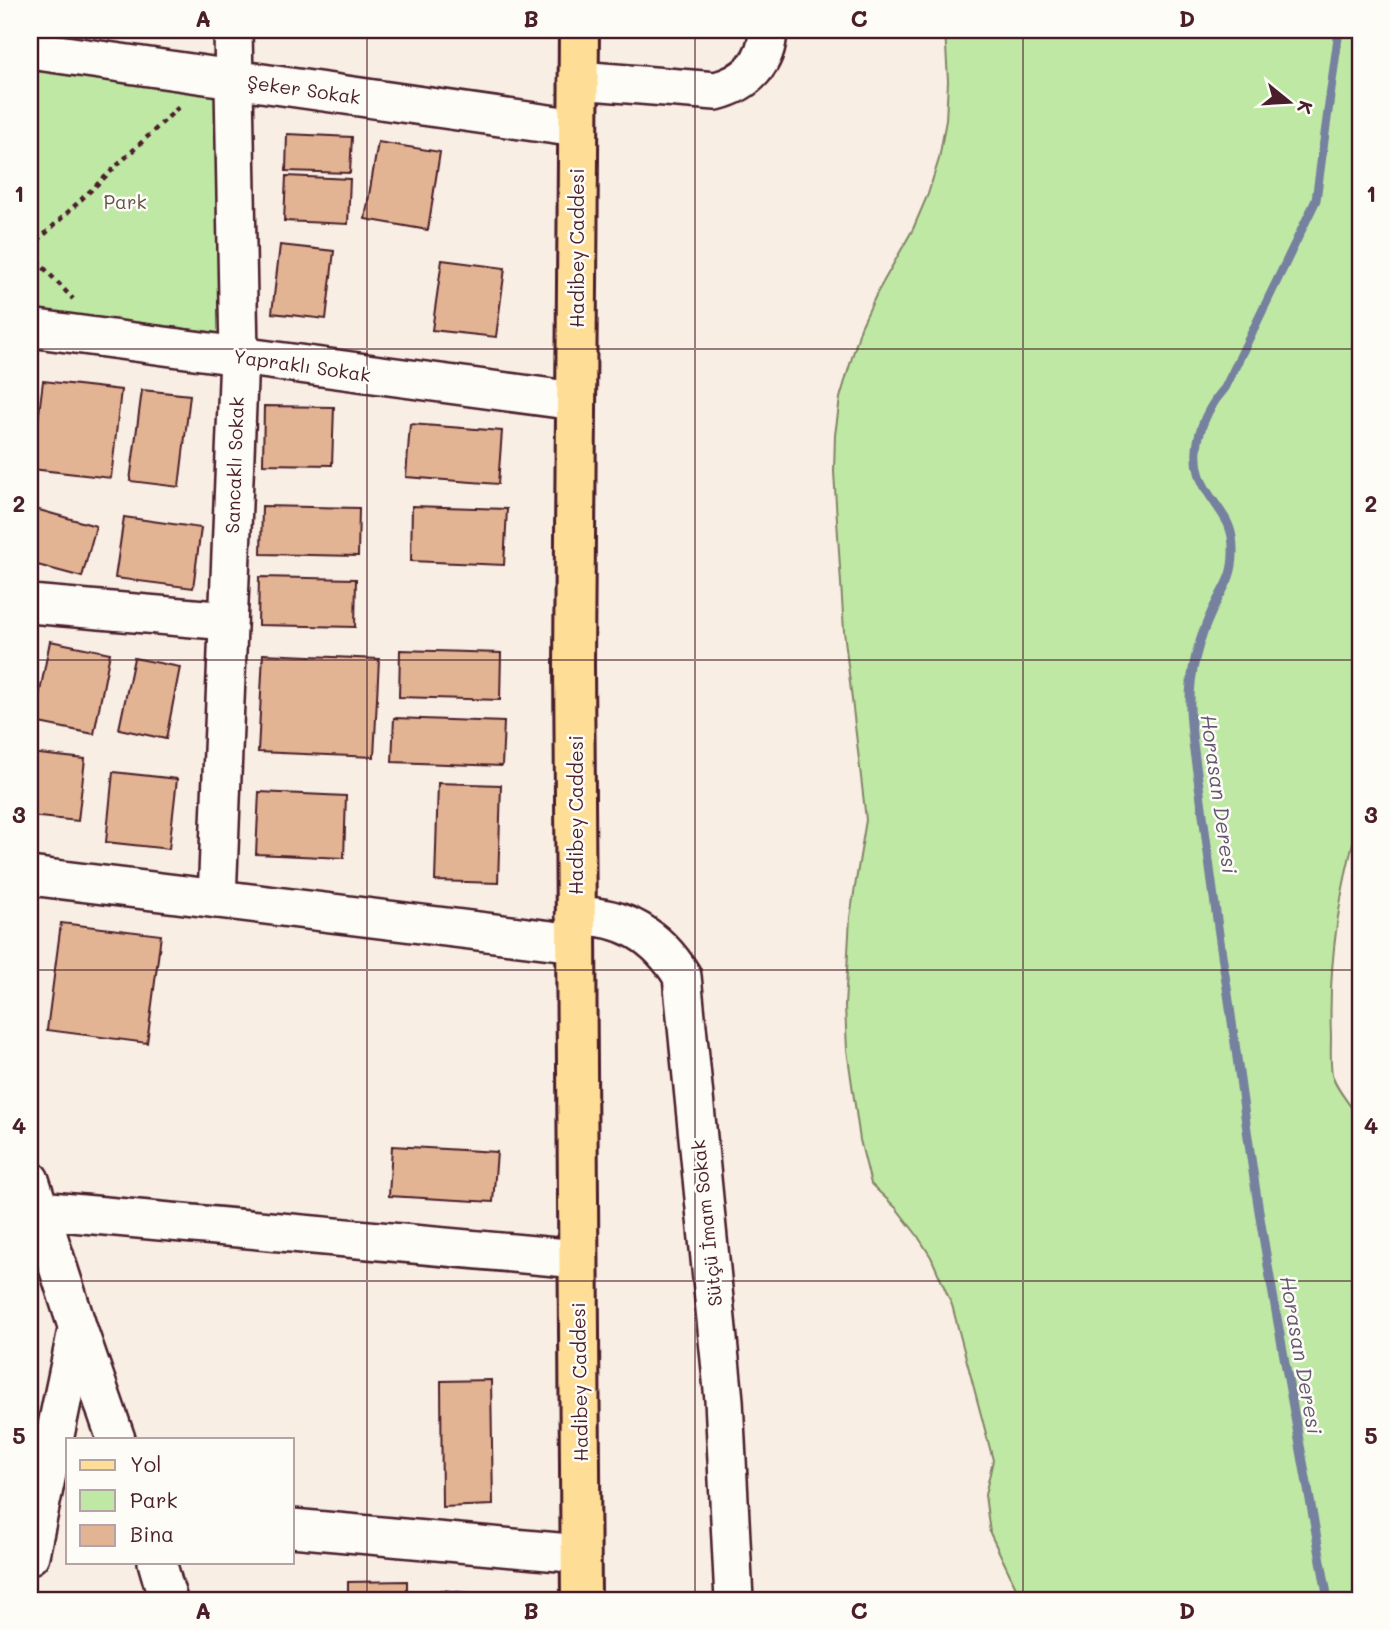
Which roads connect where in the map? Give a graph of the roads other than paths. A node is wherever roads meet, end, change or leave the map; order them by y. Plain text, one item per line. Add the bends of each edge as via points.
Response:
1 (233, 30) edge
2 (579, 30) edge
3 (768, 30) edge
4 (30, 50) edge
5 (223, 77) junction
6 (578, 80) junction
7 (577, 128) junction
8 (30, 328) edge
9 (239, 356) junction
10 (575, 401) junction
11 (30, 604) edge
12 (228, 621) junction
13 (30, 876) edge
14 (216, 899) junction
15 (575, 929) junction
16 (35, 1195) edge
17 (578, 1259) junction
18 (78, 1329) junction
19 (116, 1438) edge
20 (294, 1528) edge
21 (581, 1554) junction
22 (30, 1555) edge
23 (158, 1564) edge
24 (168, 1600) edge
25 (581, 1600) edge
26 (734, 1600) edge

1 - 5 street, Sancaklı Sokak
2 - 6 main road, Hadibey Caddesi
3 - 6 street via 762,58 753,72 716,91
4 - 5 street, Şeker Sokak
5 - 7 street, Şeker Sokak
5 - 9 street, Sancaklı Sokak
6 - 7 main road, Hadibey Caddesi
7 - 10 main road, Hadibey Caddesi
8 - 9 street, Yapraklı Sokak
9 - 10 street, Yapraklı Sokak
9 - 12 street, Sancaklı Sokak
10 - 15 main road, Hadibey Caddesi
11 - 12 street
12 - 14 street, Sancaklı Sokak
13 - 14 street, Sütçü İmam Sokak
14 - 15 street, Sütçü İmam Sokak
15 - 17 main road, Hadibey Caddesi
15 - 26 street, Sütçü İmam Sokak via 609,918 640,931 657,943 682,976 724,1401
16 - 17 street
16 - 18 street
17 - 21 main road, Hadibey Caddesi
18 - 19 street
18 - 22 street
20 - 21 street
21 - 25 main road, Hadibey Caddesi
23 - 24 street

